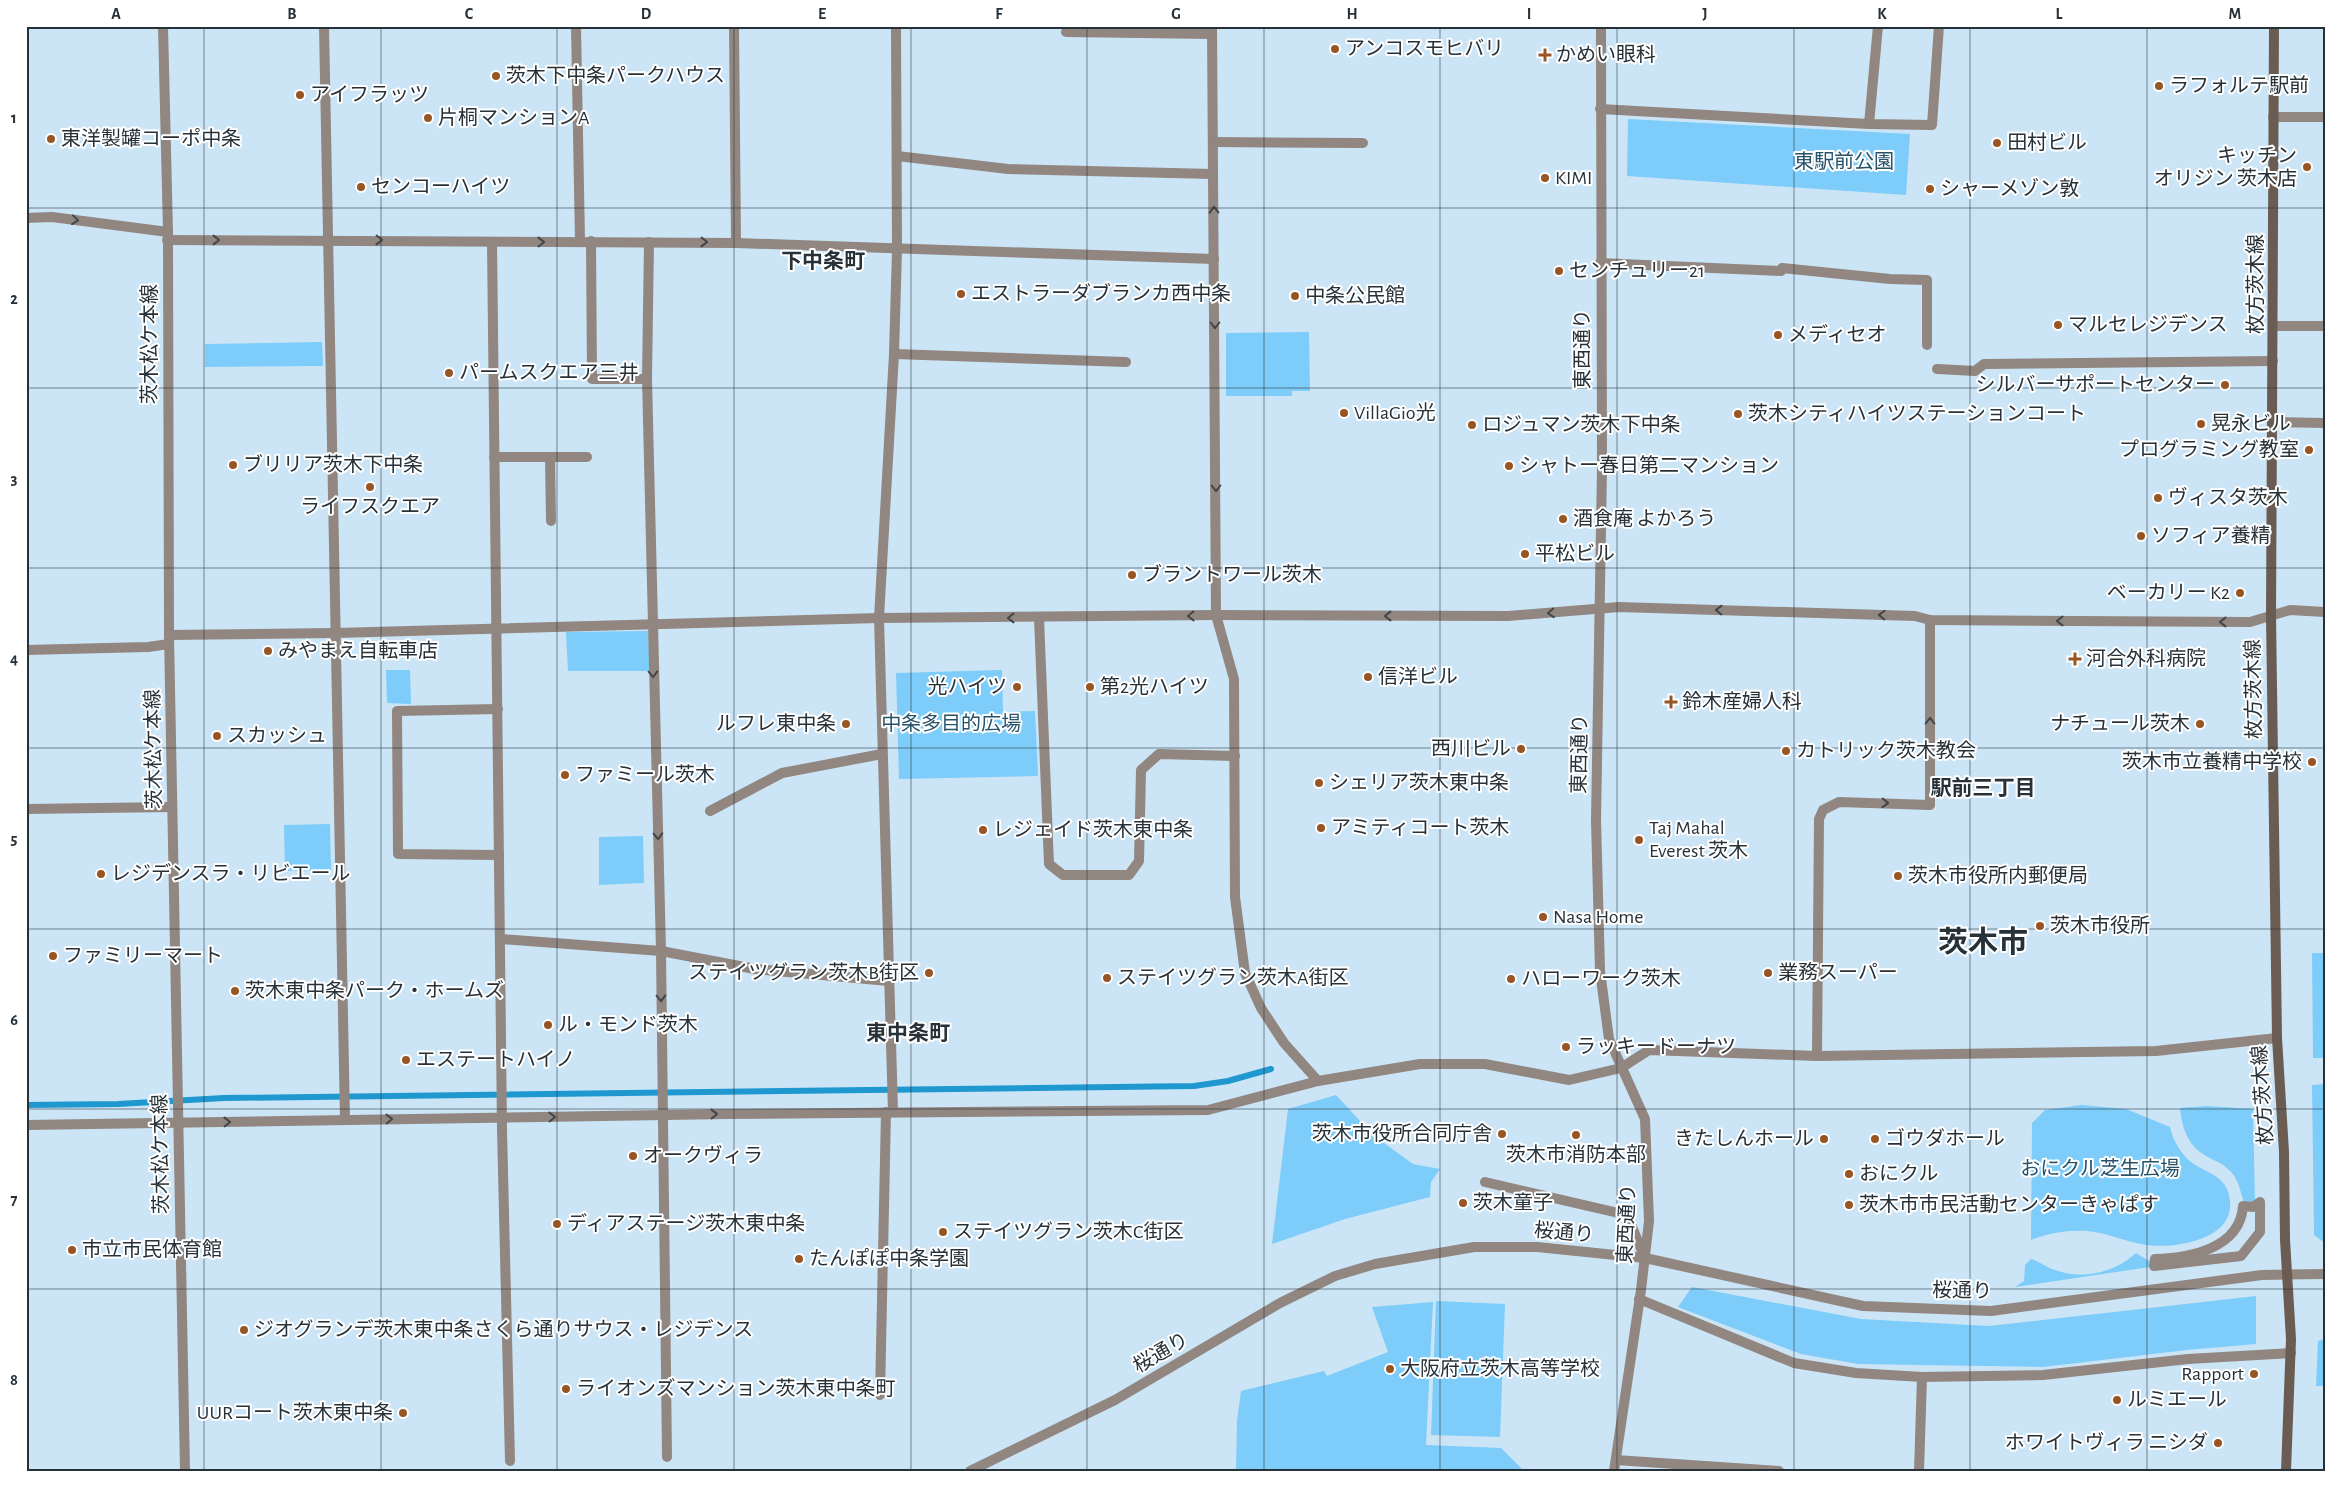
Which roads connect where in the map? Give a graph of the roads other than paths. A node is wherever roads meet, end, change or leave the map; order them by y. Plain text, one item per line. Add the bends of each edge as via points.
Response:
1 (163, 26) edge
2 (324, 26) edge
3 (576, 26) edge
4 (734, 26) edge
5 (896, 26) edge
6 (1601, 26) edge
7 (1878, 26) edge
8 (1939, 26) edge
9 (2274, 26) edge
10 (1212, 30) edge
11 (1066, 32) dead end
12 (1600, 109) junction
13 (2273, 117) junction
14 (2325, 117) edge
15 (1869, 124) junction
16 (1213, 142) junction
17 (1363, 143) dead end
18 (897, 156) junction
19 (1213, 174) junction
20 (26, 218) edge
21 (168, 236) junction
22 (329, 240) junction
23 (580, 241) junction
24 (591, 241) junction
25 (492, 242) junction
26 (649, 242) junction
27 (736, 243) junction
28 (897, 250) junction
29 (1214, 259) junction
30 (1600, 263) junction
31 (2273, 326) junction
32 (2325, 326) edge
33 (1927, 345) dead end
34 (894, 354) junction
35 (2273, 361) junction
36 (1126, 362) dead end
37 (1937, 369) dead end
38 (647, 379) junction
39 (2272, 422) junction
40 (2325, 423) edge
41 (494, 457) junction
42 (550, 457) junction
43 (587, 457) dead end
44 (551, 521) dead end
45 (1599, 609) junction
46 (2325, 612) edge
47 (1216, 615) junction
48 (2271, 616) junction
49 (879, 618) junction
50 (1039, 618) junction
51 (1930, 620) junction
52 (652, 625) junction
53 (496, 628) junction
54 (335, 633) junction
55 (169, 640) junction
56 (26, 650) edge
57 (498, 709) junction
58 (882, 754) junction
59 (1235, 756) junction
60 (172, 806) junction
61 (26, 809) edge
62 (710, 811) dead end
63 (499, 855) junction
64 (500, 939) junction
65 (661, 951) junction
66 (889, 981) junction
67 (2277, 1038) junction
68 (1817, 1056) junction
69 (1621, 1068) junction
70 (1318, 1081) junction
71 (663, 1109) junction
72 (889, 1112) junction
73 (501, 1118) junction
74 (345, 1120) junction
75 (178, 1122) junction
76 (26, 1125) edge
77 (1485, 1182) dead end
78 (2256, 1206) joint
79 (1644, 1258) junction
80 (2288, 1274) junction
81 (2325, 1274) edge
82 (1639, 1300) junction
83 (2291, 1353) junction
84 (1922, 1377) junction
85 (880, 1395) dead end
86 (667, 1457) dead end
87 (1616, 1460) junction
88 (510, 1461) dead end
89 (185, 1471) edge
90 (970, 1471) edge
91 (1614, 1471) edge
92 (1779, 1471) edge
93 (1919, 1471) edge
94 (2286, 1471) edge

1 - 21 street, 茨木松ケ本線
2 - 22 street
3 - 23 street
4 - 27 street
5 - 18 street
6 - 12 street, 東西通り
7 - 15 street
8 - 15 street via 1932,125
9 - 13 main road, 枚方茨木線
10 - 11 street
10 - 16 street
12 - 15 street
12 - 30 street, 東西通り
13 - 14 street
13 - 31 main road, 枚方茨木線
16 - 17 street
16 - 19 street
18 - 19 street via 1008,169
18 - 28 street
29 -> 19 street
20 -> 21 street via 52,217
21 -> 22 street
21 - 55 street, 茨木松ケ本線
22 -> 25 street
22 - 54 street
23 - 24 street
25 -> 23 street
24 - 26 street
24 - 38 street via 592,379
25 - 41 street
26 -> 27 street
26 - 38 street
27 - 28 street
28 - 29 street
28 - 34 street
29 -> 47 street
30 - 33 street via 1781,271 1782,268 1927,280
30 - 45 street, 東西通り via 1602,468
31 - 32 street
31 - 35 main road, 枚方茨木線
34 - 36 street
34 - 49 street
35 - 37 street via 1984,364 1975,371
35 - 39 main road, 枚方茨木線
38 - 52 street
39 - 40 street
39 - 48 main road, 枚方茨木線
41 - 42 street
41 - 53 street
42 - 43 street
42 - 44 street
45 -> 47 street via 1508,616
51 -> 45 street via 1915,616 1629,607
45 - 69 street, 東西通り via 1596,820 1600,970 1609,1039
46 - 48 street via 2290,610
47 -> 50 street
47 - 59 street via 1234,679
48 -> 51 street via 2250,622
48 - 67 main road, 枚方茨木線
50 -> 49 street
49 - 52 street
49 - 58 street
50 - 59 street via 1049,864 1063,875 1130,875 1139,861 1141,770 1159,754
68 -> 51 street via 1819,819 1823,810 1840,802 1930,804
52 - 53 street
52 -> 65 street
53 - 54 street
53 - 57 street
54 - 55 street
54 - 74 street
55 - 56 street via 148,647
55 - 60 street, 茨木松ケ本線
57 - 63 street
57 - 63 street via 397,711 398,854
58 - 62 street via 782,773
58 - 66 street
59 - 70 street via 1235,897 1245,973 1261,1008
60 - 61 street
60 - 75 street, 茨木松ケ本線
63 - 64 street
64 - 65 street
64 - 73 street
65 - 66 street via 755,969
65 -> 71 street
66 - 72 street via 892,1081
67 - 68 street via 2156,1051
67 - 80 main road, 枚方茨木線
68 - 69 street via 1648,1050
69 - 70 street via 1569,1080 1485,1064 1420,1064
69 - 79 street, 東西通り via 1645,1119 1649,1222
70 - 72 street via 1208,1110
71 -> 72 street
73 -> 71 street
71 - 86 street
72 - 85 street
74 -> 73 street
73 - 88 street
75 -> 74 street
75 - 76 street
75 - 89 street, 茨木松ケ本線
77 - 79 street via 1627,1215
78 - 78 street via 2260,1202 2260,1232 2241,1256 2154,1266 2155,1259 2194,1254 2222,1243 2238,1225 2243,1206
79 - 80 street, 桜通り via 1863,1306 1991,1311
79 - 82 street, 東西通り
79 - 90 street, 桜通り via 1537,1247 1474,1247 1367,1266 1335,1276 1280,1303 1115,1400
80 - 81 street, 桜通り
80 - 83 main road, 枚方茨木線
82 - 84 street via 1794,1363 1856,1373
82 - 87 street, 東西通り
83 - 84 street via 2188,1359 2043,1375
83 - 94 main road, 枚方茨木線
84 - 93 street
87 - 91 street, 東西通り
87 - 92 street

